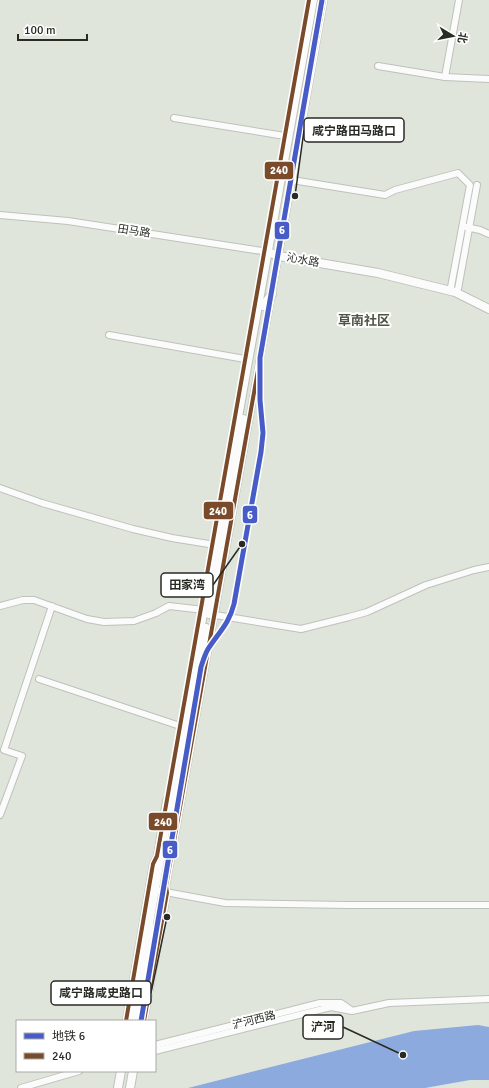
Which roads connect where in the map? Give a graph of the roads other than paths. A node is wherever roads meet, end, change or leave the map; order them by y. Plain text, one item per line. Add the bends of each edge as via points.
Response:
1 (309, 0) edge
2 (313, 0) edge
3 (318, 0) edge
4 (324, 0) edge
5 (459, 0) edge
6 (378, 66) dead end
7 (445, 77) junction
8 (489, 79) edge
9 (174, 118) dead end
10 (285, 136) junction
11 (292, 180) junction
12 (473, 185) junction
13 (0, 215) edge
14 (462, 226) junction
15 (469, 227) junction
16 (489, 234) edge
17 (273, 252) junction
18 (455, 288) junction
19 (272, 294) junction
20 (489, 303) edge
21 (263, 306) junction
22 (489, 309) edge
23 (109, 335) dead end
24 (245, 359) junction
25 (0, 488) edge
26 (213, 545) junction
27 (489, 567) edge
28 (0, 606) edge
29 (52, 606) junction
30 (207, 612) junction
31 (39, 679) dead end
32 (181, 726) junction
33 (0, 815) edge
34 (164, 892) junction
35 (489, 905) edge
36 (489, 999) edge
37 (352, 1011) junction
38 (126, 1020) edge
39 (132, 1020) edge
40 (137, 1020) edge
41 (144, 1020) edge
42 (156, 1045) edge
43 (156, 1051) edge
44 (76, 1072) edge
45 (121, 1072) edge
46 (133, 1072) edge
47 (21, 1088) edge
48 (118, 1088) edge
49 (130, 1088) edge

1 - 10 street
2 - 17 main road
3 - 17 main road
4 - 11 street
5 - 7 street
6 - 7 street
7 - 8 street
9 - 10 street
10 - 17 street
11 - 12 street via 385,195 458,173
11 - 17 street
12 - 14 street
12 - 15 street
13 - 17 street, 田马路 via 68,221
14 - 15 street
14 - 18 street
15 - 16 street
15 - 18 street
17 - 18 main road, 沁水路 via 379,269
17 - 19 street
17 - 21 main road
17 - 22 main road, 沁水路 via 378,273 455,292
17 - 24 street
17 - 26 main road
18 - 20 main road, 沁水路
19 - 21 main road
19 - 30 street
21 - 30 main road
23 - 24 street
24 - 26 street
25 - 26 street via 132,529
26 - 30 main road
27 - 30 street via 426,585 367,612 301,629
28 - 29 street via 34,600
29 - 30 street via 104,622 134,621 169,606
29 - 33 street via 4,750 22,756
30 - 32 main road
30 - 34 main road
31 - 32 street
32 - 38 street via 153,864
32 - 39 main road
34 - 35 street via 225,903
34 - 40 main road
34 - 41 street
36 - 37 street, 浐河西路 via 390,1003
37 - 42 street, 浐河西路 via 341,1003 320,1003
37 - 43 street, 浐河西路 via 331,1007
44 - 47 street
45 - 48 main road
46 - 49 main road

